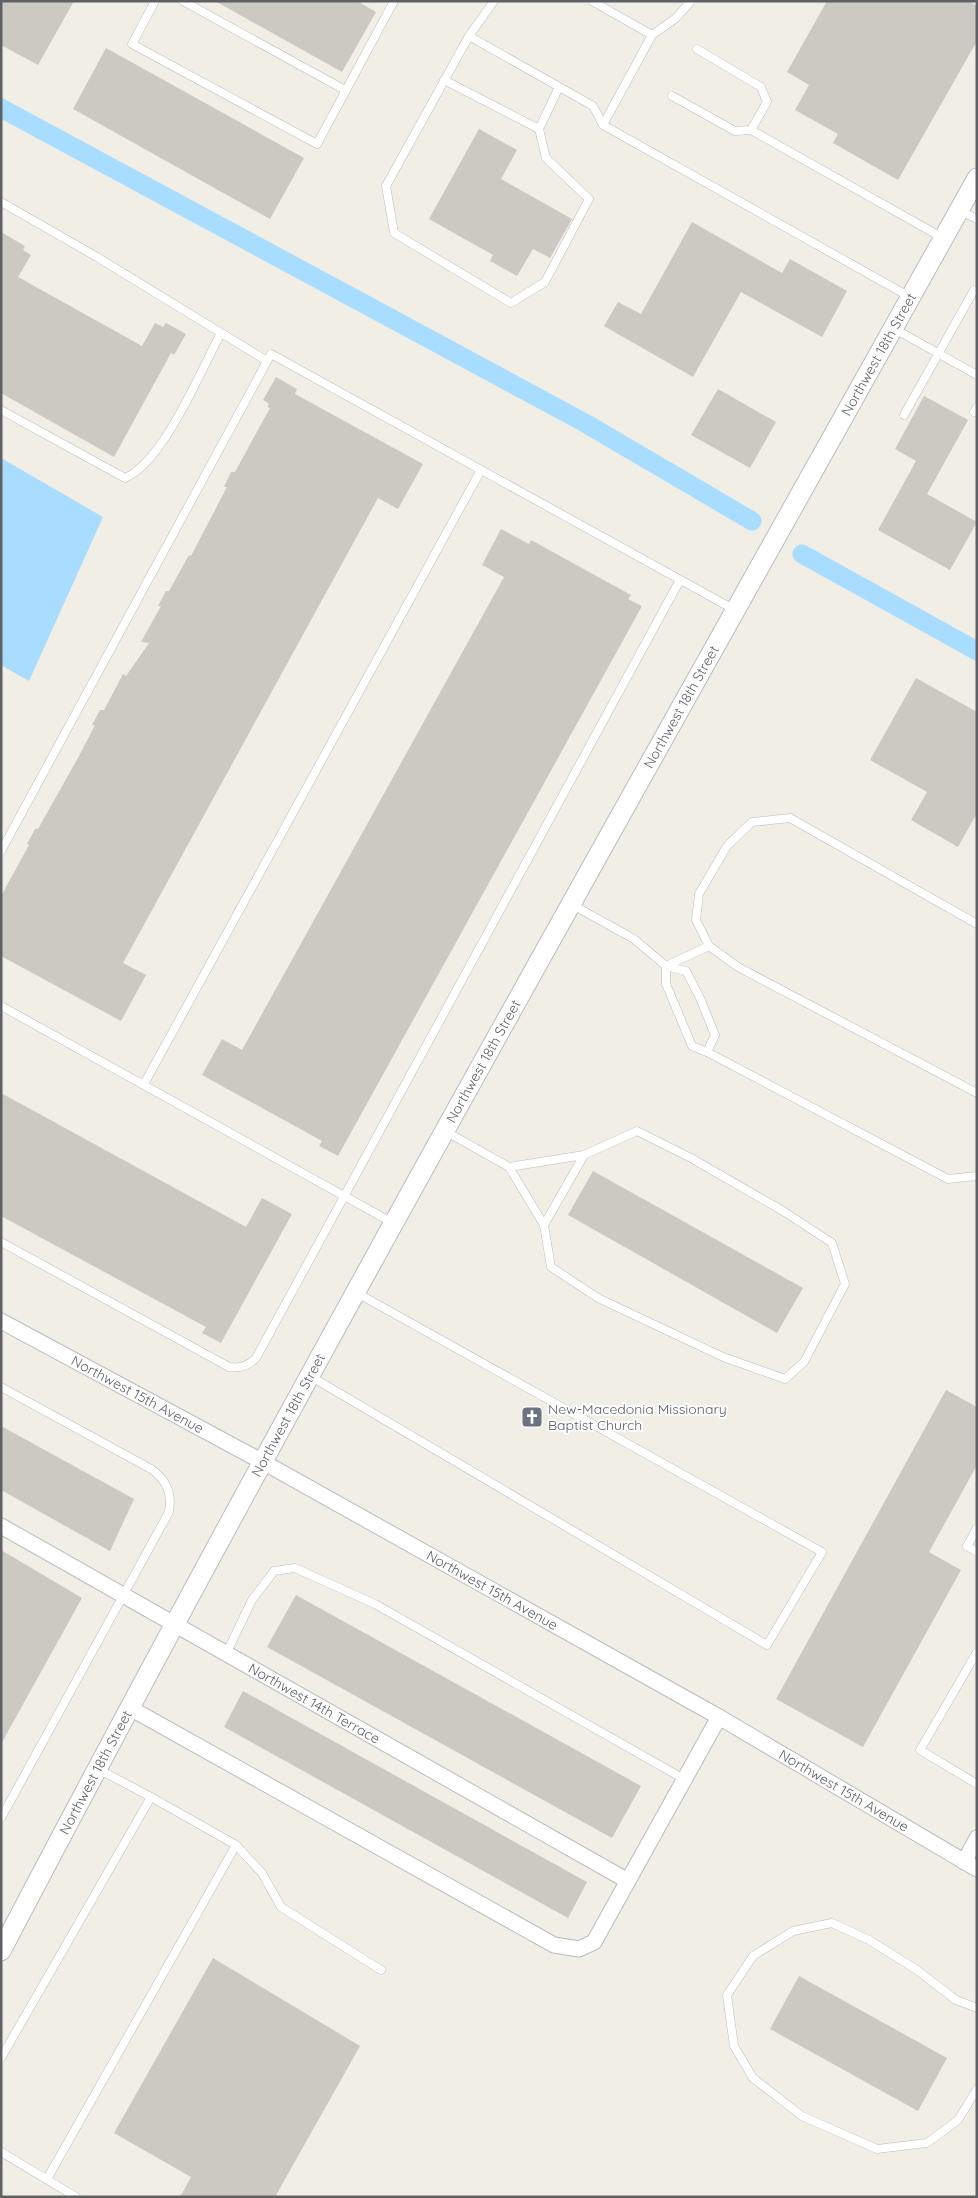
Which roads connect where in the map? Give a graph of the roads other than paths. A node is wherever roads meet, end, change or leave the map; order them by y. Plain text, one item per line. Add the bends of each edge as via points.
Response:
1 (155, 1) edge
2 (184, 1) edge
3 (394, 1) edge
4 (494, 1) edge
5 (592, 1) edge
6 (691, 1) edge
7 (652, 35) junction
8 (469, 36) junction
9 (697, 49) dead end
10 (444, 80) junction
11 (559, 87) junction
12 (346, 90) junction
13 (672, 96) dead end
14 (603, 125) junction
15 (539, 129) junction
16 (751, 130) junction
17 (977, 178) edge
18 (1, 202) edge
19 (959, 210) junction
20 (977, 219) edge
21 (943, 238) junction
22 (974, 290) dead end
23 (910, 297) junction
24 (893, 328) junction
25 (221, 333) junction
26 (938, 353) junction
27 (267, 361) junction
28 (977, 375) edge
29 (1, 410) edge
30 (904, 415) dead end
31 (481, 470) junction
32 (680, 580) junction
33 (735, 610) junction
34 (1, 851) edge
35 (571, 904) junction
36 (977, 924) edge
37 (709, 946) junction
38 (666, 966) junction
39 (1, 1006) edge
40 (708, 1052) junction
41 (144, 1084) junction
42 (977, 1093) edge
43 (445, 1131) junction
44 (584, 1155) junction
45 (509, 1167) junction
46 (977, 1176) edge
47 (344, 1195) junction
48 (394, 1224) junction
49 (544, 1225) junction
50 (1, 1242) edge
51 (356, 1293) junction
52 (1, 1321) edge
53 (310, 1376) junction
54 (1, 1387) edge
55 (263, 1462) junction
56 (1, 1526) edge
57 (977, 1528) edge
58 (977, 1552) edge
59 (122, 1595) junction
60 (175, 1625) junction
61 (977, 1652) edge
62 (226, 1654) junction
63 (130, 1708) junction
64 (719, 1717) junction
65 (97, 1768) junction
66 (684, 1779) junction
67 (977, 1784) edge
68 (151, 1798) junction
69 (1, 1818) edge
70 (977, 1838) edge
71 (236, 1845) junction
72 (970, 1865) edge
73 (628, 1881) junction
74 (2, 1946) edge
75 (380, 1970) dead end
76 (977, 2008) edge
77 (1, 2058) edge
78 (977, 2088) edge
79 (1, 2152) edge
80 (47, 2179) junction
81 (76, 2197) edge

1 - 12 lane via 132,44 317,144
2 - 12 lane
3 - 12 lane
4 - 8 lane
5 - 7 lane
6 - 7 lane via 676,18
7 - 14 lane
8 - 10 lane
8 - 11 lane
9 - 16 lane via 761,87 767,102
10 - 15 lane
10 - 15 lane via 386,186 394,233 511,303 545,282 589,199 546,158
11 - 14 lane via 592,106
11 - 15 lane
13 - 16 lane via 736,131
14 - 23 lane
16 - 21 lane
17 - 19 street, Northwest 18th Street
18 - 25 lane
19 - 20 lane
19 - 21 street, Northwest 18th Street
21 - 23 street, Northwest 18th Street
22 - 26 lane
23 - 24 street, Northwest 18th Street
24 - 26 lane
24 - 33 street, Northwest 18th Street
25 - 27 lane
25 - 29 lane via 161,447 136,473 125,478
26 - 28 lane
26 - 30 lane
27 - 31 lane via 271,354
27 - 34 lane
31 - 32 lane
31 - 41 lane
32 - 33 lane
32 - 47 lane
33 - 35 street, Northwest 18th Street
35 - 38 lane via 634,939
35 - 43 street, Northwest 18th Street
36 - 37 lane via 790,818 752,822 727,846 699,894 696,920
37 - 38 lane
37 - 42 lane via 738,967
38 - 40 lane via 666,984 692,1046
38 - 40 lane via 686,971 700,998 715,1035
39 - 41 lane
40 - 46 lane via 948,1179
41 - 47 lane
43 - 45 lane
43 - 48 street, Northwest 18th Street
44 - 45 lane
44 - 49 lane
44 - 49 lane via 637,1131 783,1211 832,1244 846,1284 804,1362 785,1378 723,1358 598,1298 551,1267
45 - 49 lane
47 - 48 lane
47 - 50 lane via 256,1358 240,1368 229,1366
48 - 51 street, Northwest 18th Street
51 - 53 street, Northwest 18th Street
51 - 53 lane via 822,1552 767,1645
52 - 55 street, Northwest 15th Avenue
53 - 55 street, Northwest 18th Street
54 - 59 lane via 151,1469 165,1480 170,1496 169,1512
55 - 60 street, Northwest 18th Street
55 - 64 street, Northwest 15th Avenue
56 - 59 street, Northwest 14th Terrace
57 - 58 lane via 967,1546
59 - 60 street, Northwest 14th Terrace
59 - 69 lane
60 - 62 street, Northwest 14th Terrace
60 - 63 street, Northwest 18th Street
61 - 67 lane via 920,1750
62 - 66 lane via 252,1600 274,1571 295,1568 375,1604
62 - 73 street, Northwest 14th Terrace
63 - 65 street, Northwest 18th Street
63 - 73 street via 554,1945 579,1949 594,1942
64 - 66 street
64 - 72 street, Northwest 15th Avenue
65 - 68 lane
65 - 74 street, Northwest 18th Street
66 - 73 street
68 - 71 lane
68 - 77 lane
70 - 72 street
71 - 75 lane via 262,1873 281,1907
71 - 80 lane
76 - 78 lane via 956,2000 917,1970 868,1940 832,1923 793,1930 753,1956 727,1995 734,2046 753,2078 802,2116 877,2149 927,2143 958,2120
79 - 80 lane
80 - 81 lane

